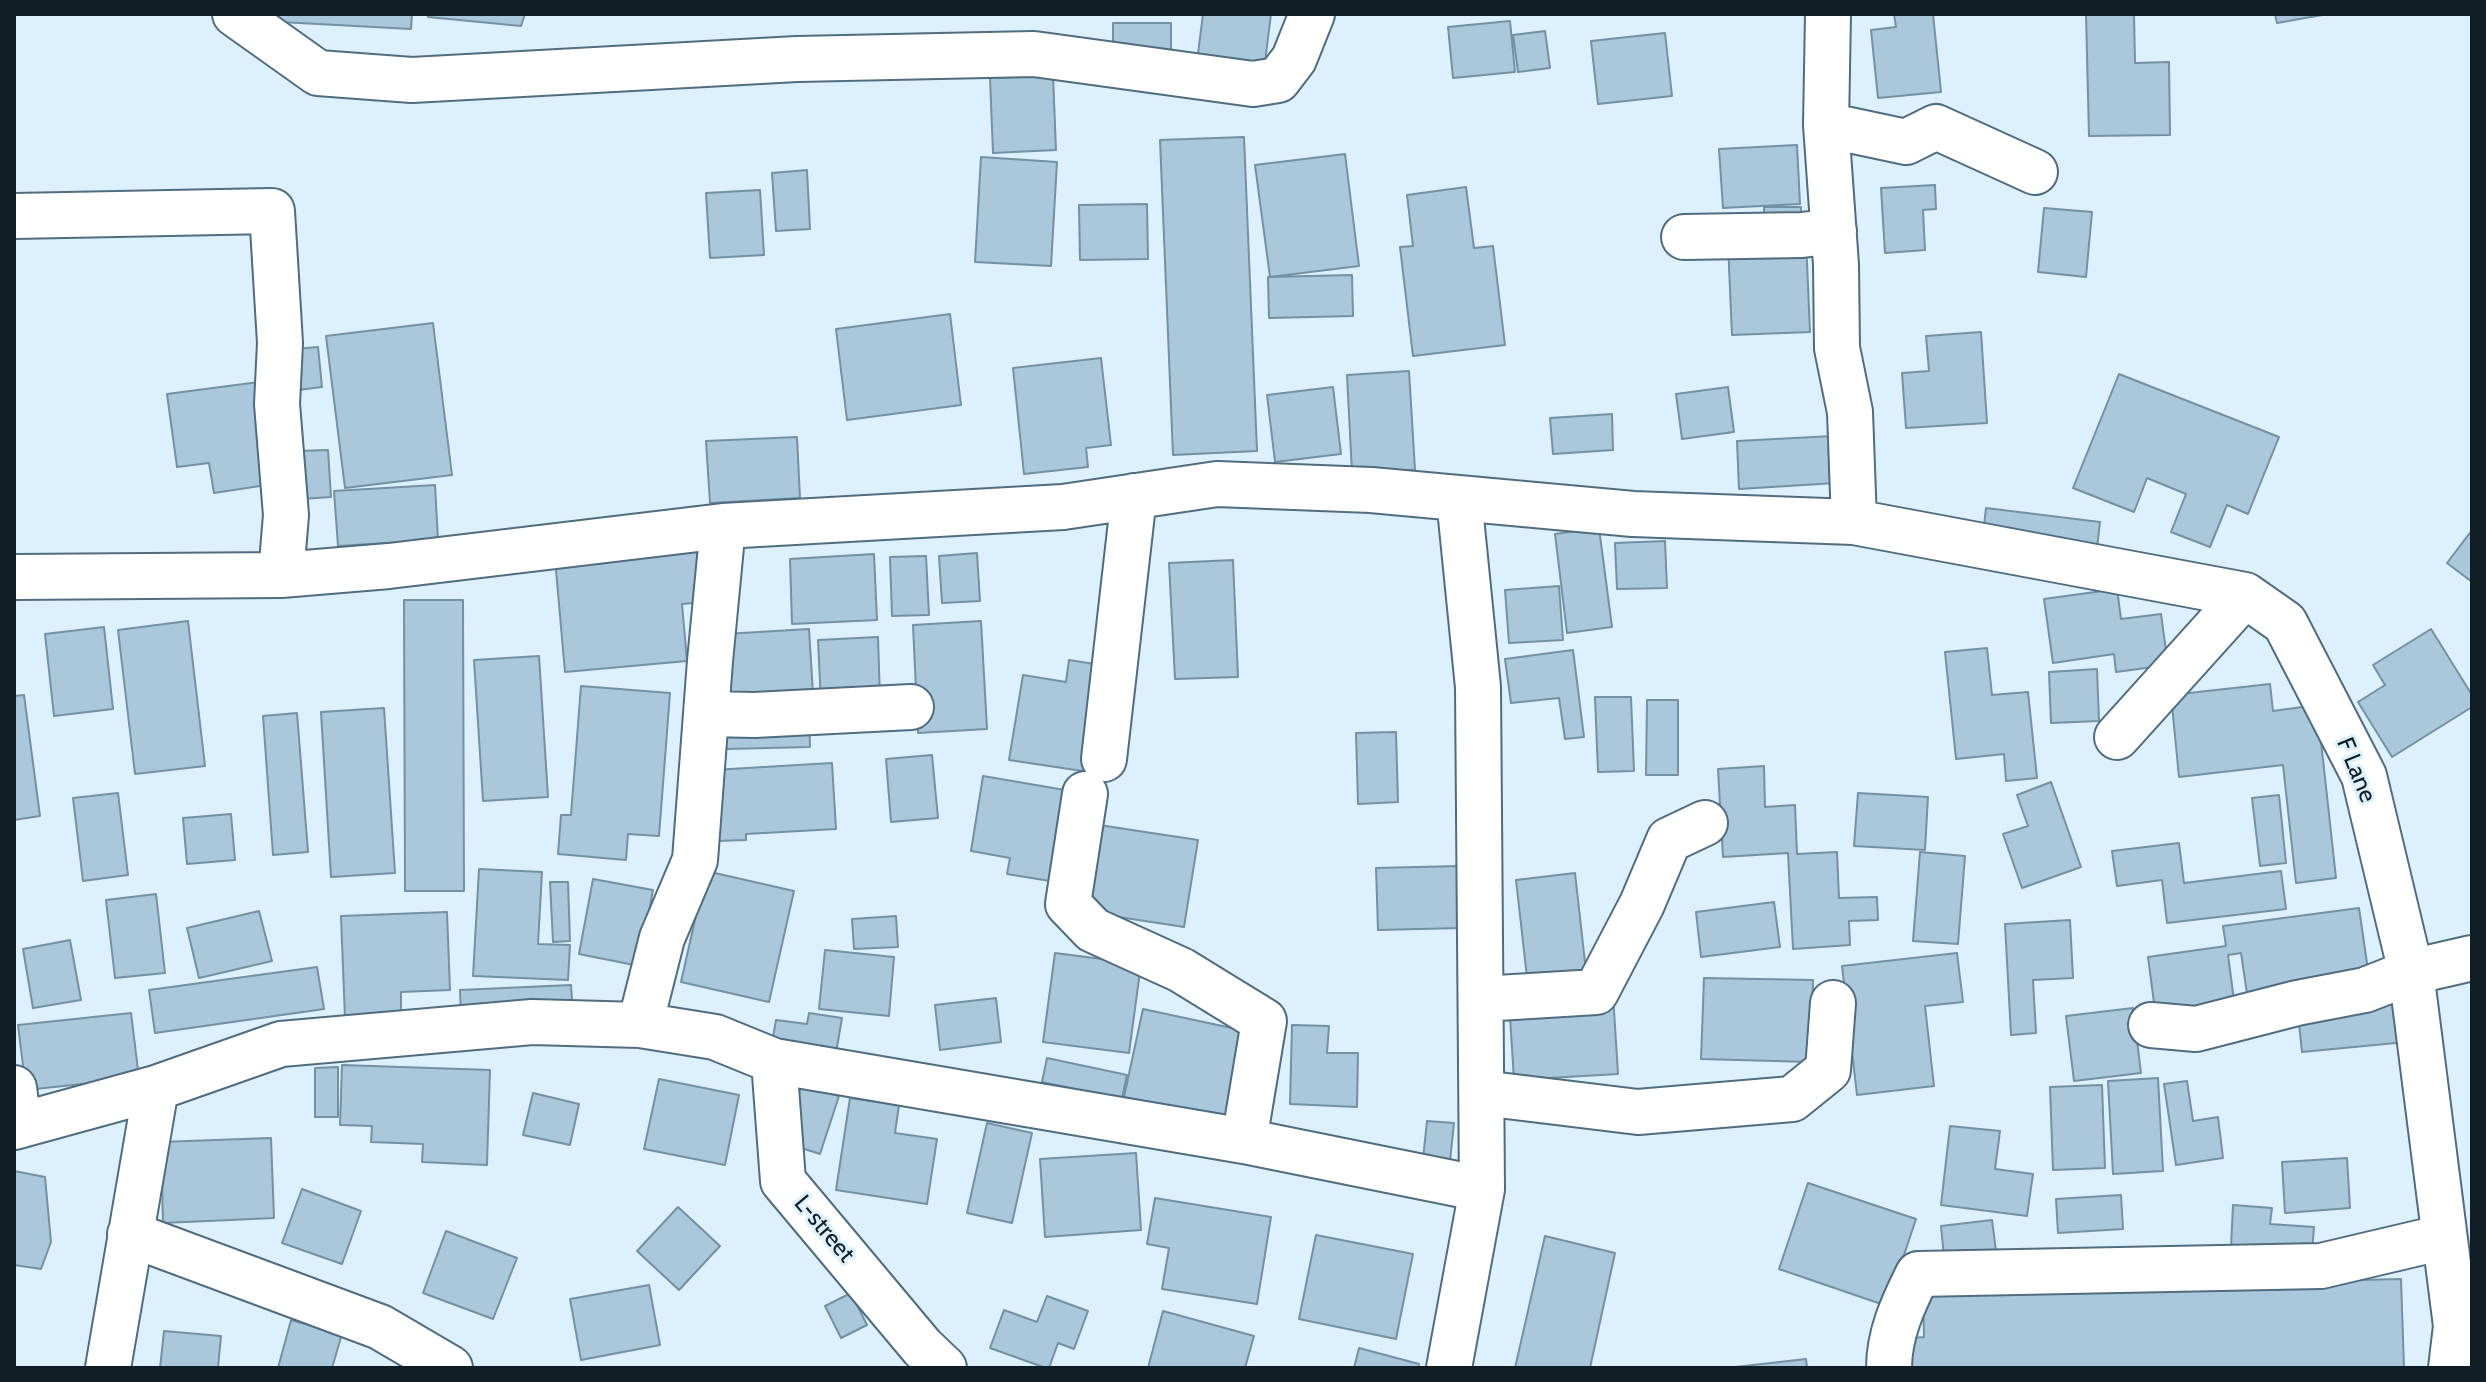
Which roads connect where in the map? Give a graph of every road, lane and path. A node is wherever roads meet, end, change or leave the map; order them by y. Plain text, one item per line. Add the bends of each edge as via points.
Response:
1 (235, 14) edge
2 (1312, 14) edge
3 (1828, 14) edge
4 (1826, 125) junction
5 (2035, 172) dead end
6 (14, 216) edge
7 (1834, 231) junction
8 (1684, 237) dead end
9 (1134, 496) junction
10 (1459, 498) junction
11 (1854, 522) junction
12 (723, 526) junction
13 (281, 575) junction
14 (14, 577) edge
15 (2245, 595) junction
16 (911, 707) dead end
17 (706, 714) junction
18 (2117, 737) dead end
19 (1705, 823) dead end
20 (2472, 958) edge
21 (2411, 972) junction
22 (1481, 999) junction
23 (1833, 1003) dead end
24 (640, 1025) junction
25 (2151, 1025) dead end
26 (774, 1061) junction
27 (156, 1088) junction
28 (1482, 1093) junction
29 (16, 1113) edge
30 (1244, 1141) junction
31 (1482, 1189) junction
32 (130, 1234) junction
33 (2444, 1237) junction
34 (108, 1368) edge
35 (450, 1368) edge
36 (944, 1368) edge
37 (1449, 1368) edge
38 (1889, 1368) edge
39 (2451, 1368) edge

1 - 2 street via 318,73 412,80 797,59 1034,54 1253,84 1278,80 1294,59
3 - 4 street
4 - 5 street via 1906,142 1936,127
4 - 7 street
6 - 13 street via 272,211 286,515
7 - 8 street
7 - 11 street via 1837,348 1850,412
9 - 10 street, F Lane via 1217,484
9 - 12 street, F Lane via 1063,507
9 - 30 street via 1094,776 1068,904 1093,930 1181,970 1264,1021
10 - 11 street, F Lane via 1633,514
10 - 22 street via 1478,687
11 - 15 street, F Lane
12 - 13 street, F Lane
12 - 17 street
13 - 14 street, F Lane
15 - 18 street
15 - 21 street, F Lane via 2285,623 2364,776
16 - 17 street
17 - 24 street via 695,860 662,938
19 - 22 street via 1669,840 1596,992
20 - 21 street
21 - 25 street via 2365,990 2196,1029
21 - 33 street, F Lane
22 - 28 street
23 - 28 street via 1828,1070 1792,1099 1638,1112
24 - 26 street via 715,1037
24 - 27 street via 532,1022 281,1044
26 - 30 street
26 - 36 street, L-street via 783,1181
27 - 29 street
27 - 32 street
28 - 31 street
30 - 31 street
31 - 37 street
32 - 34 street
32 - 35 street via 380,1327
33 - 38 street via 2321,1266 1918,1274 1900,1311
33 - 39 street, F Lane via 2456,1326

